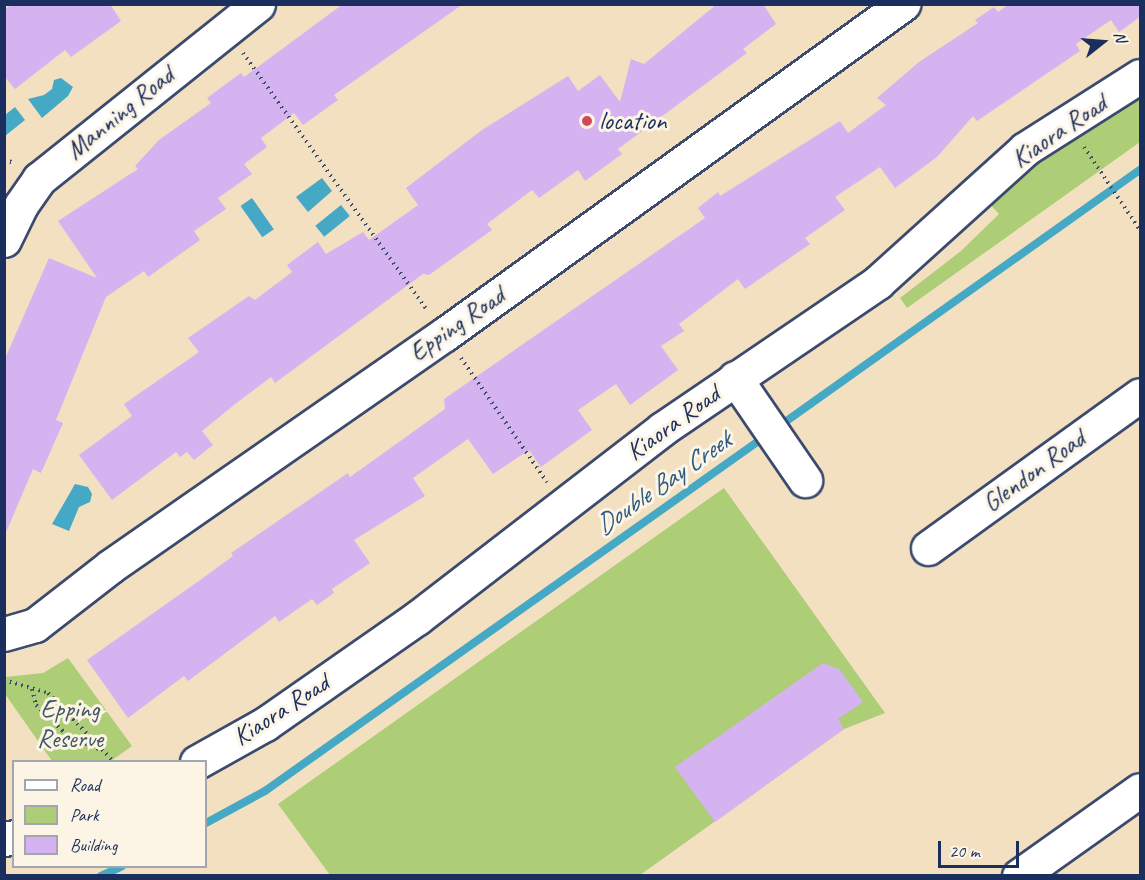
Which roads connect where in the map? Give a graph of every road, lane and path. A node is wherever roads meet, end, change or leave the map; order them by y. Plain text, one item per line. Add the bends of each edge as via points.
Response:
1 (258, 4) edge
2 (903, 4) edge
3 (241, 50) dead end
4 (1140, 76) edge
5 (1084, 147) dead end
6 (4, 160) edge
7 (12, 162) dead end
8 (1140, 230) edge
9 (4, 240) edge
10 (445, 334) junction
11 (735, 378) junction
12 (1140, 395) edge
13 (805, 480) dead end
14 (562, 504) junction
15 (928, 548) dead end
16 (4, 634) edge
17 (4, 680) edge
18 (32, 688) junction
19 (101, 750) junction
20 (112, 760) edge
21 (201, 760) edge
22 (1140, 790) edge
23 (1019, 876) edge

1 - 9 street, Manning Road via 39,179
2 - 10 street, Epping Road
3 - 10 path
4 - 11 street, Kiaora Road via 1025,149 878,282
5 - 8 path
6 - 7 path
10 - 14 path
10 - 16 street, Epping Road via 111,566 35,625
11 - 13 street
11 - 14 street, Kiaora Road
12 - 15 street, Glendon Road
14 - 21 street, Kiaora Road via 417,618 265,724
17 - 18 path
18 - 19 path via 48,693 81,723
18 - 19 path via 36,705 69,737
19 - 20 path
22 - 23 street

